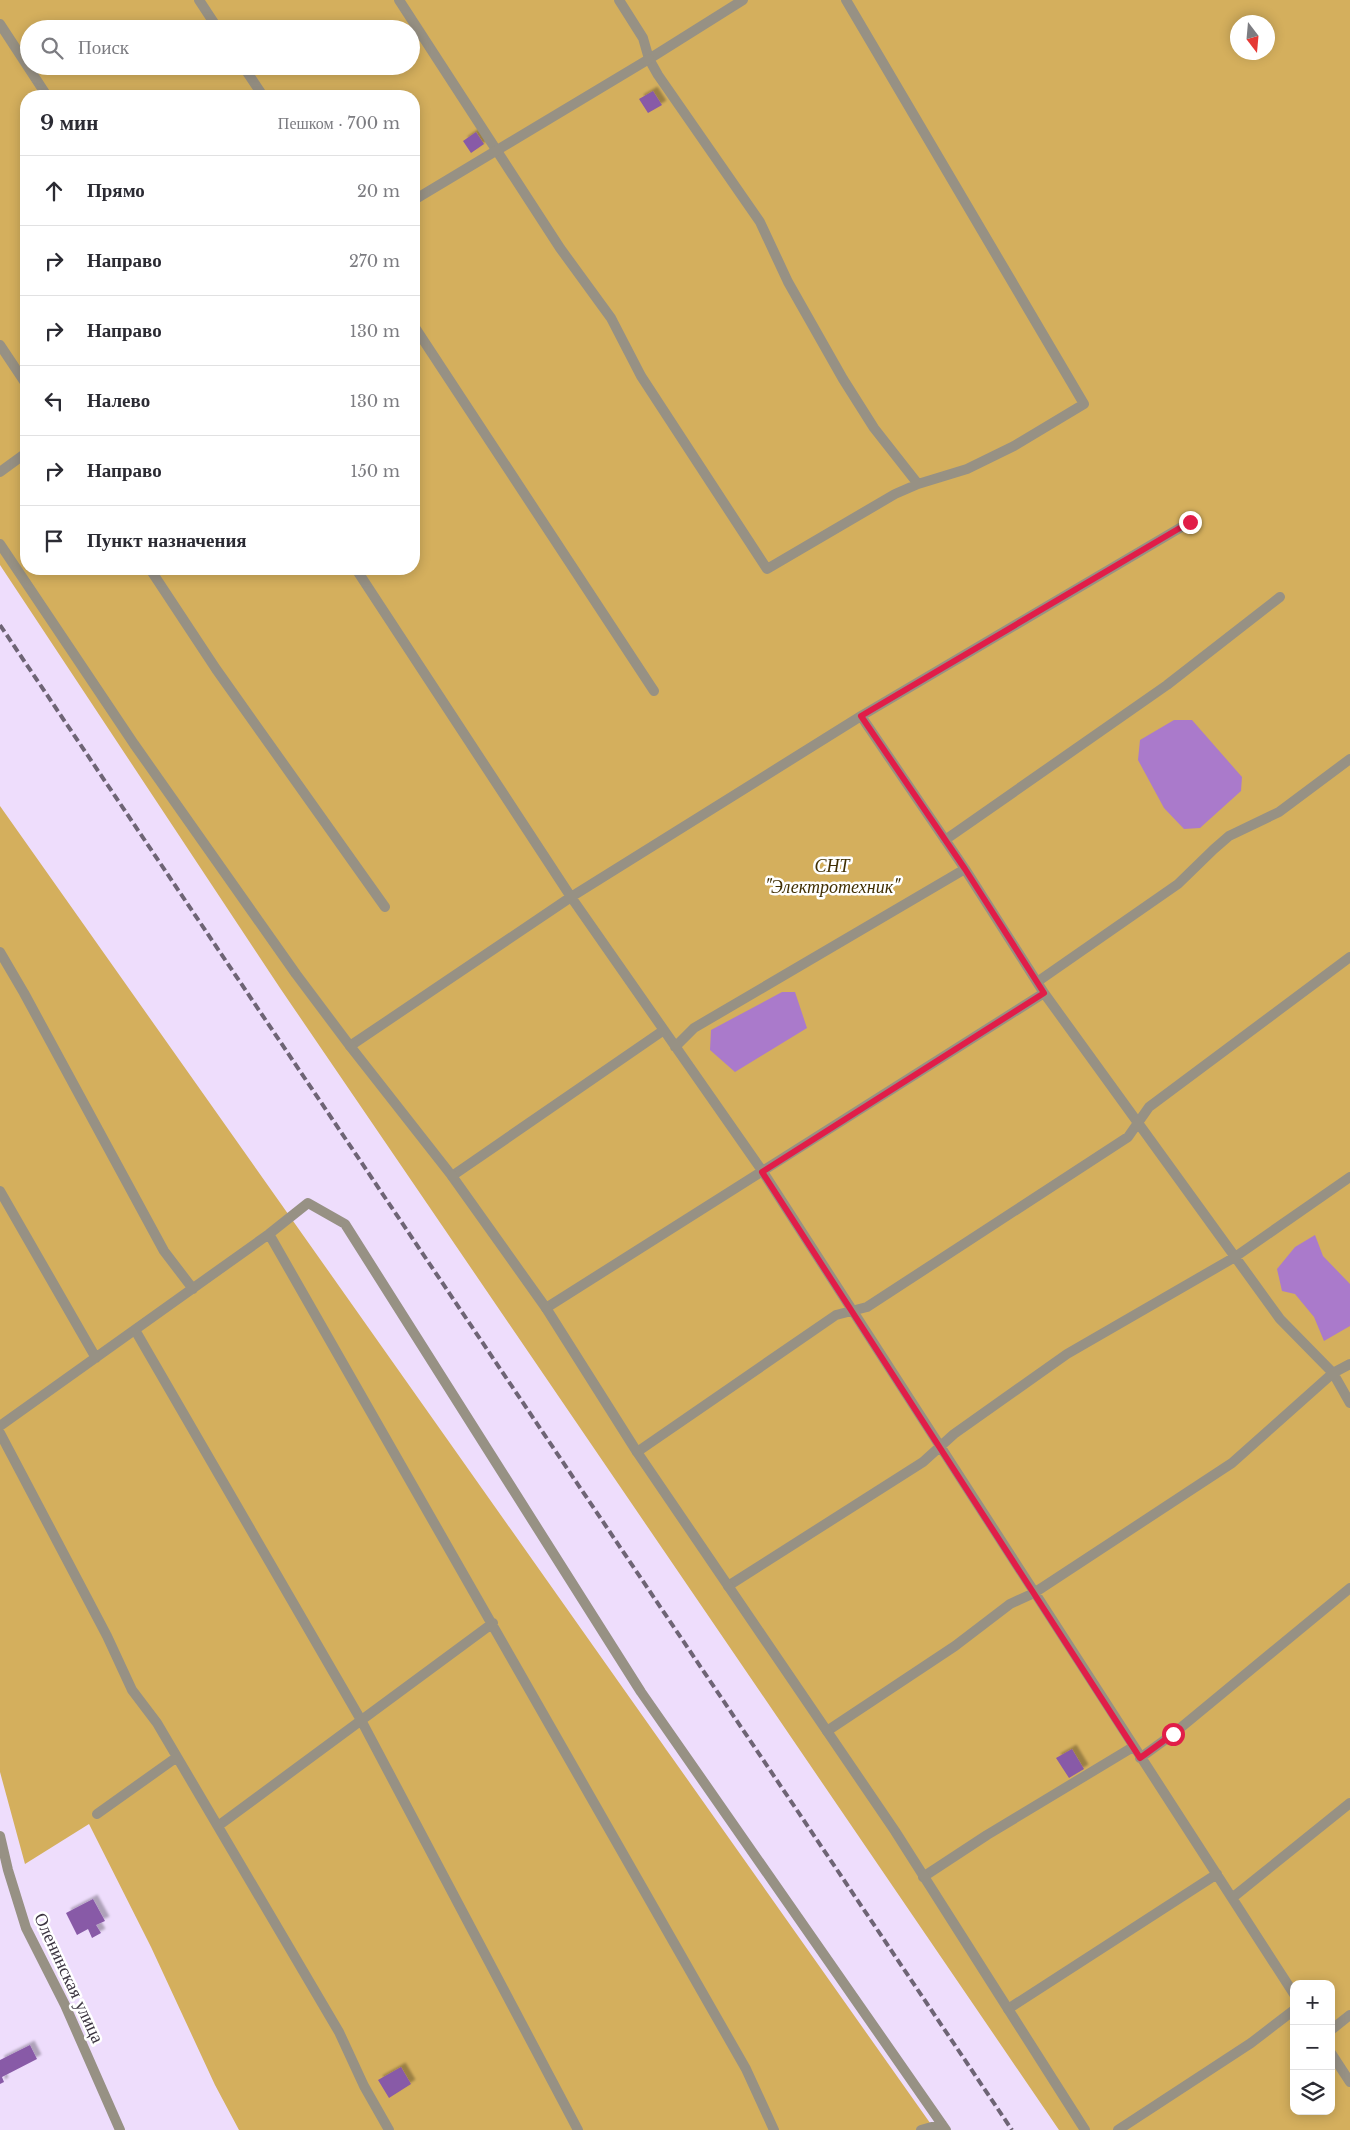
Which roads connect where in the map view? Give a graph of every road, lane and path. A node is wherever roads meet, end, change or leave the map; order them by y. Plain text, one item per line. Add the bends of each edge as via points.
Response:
1 (200, 0) edge
2 (399, 0) edge
3 (619, 0) edge
4 (743, 0) edge
5 (846, 0) edge
6 (212, 20) edge
7 (412, 20) edge
8 (0, 24) edge
9 (420, 32) edge
10 (20, 55) edge
11 (649, 59) junction
12 (33, 75) edge
13 (249, 75) edge
14 (43, 90) edge
15 (259, 90) edge
16 (498, 149) junction
17 (420, 196) edge
18 (420, 335) edge
19 (0, 345) edge
20 (20, 375) edge
21 (20, 457) edge
22 (0, 472) edge
23 (918, 484) junction
24 (1190, 522) dead end
25 (0, 544) edge
26 (20, 574) edge
27 (21, 575) edge
28 (154, 575) edge
29 (360, 575) edge
30 (1280, 597) dead end
31 (654, 691) dead end
32 (861, 716) junction
33 (1350, 759) edge
34 (945, 840) junction
35 (965, 869) junction
36 (571, 897) junction
37 (385, 907) dead end
38 (0, 952) edge
39 (1350, 957) edge
40 (1037, 982) junction
41 (1044, 993) junction
42 (664, 1030) junction
43 (350, 1046) junction
44 (675, 1047) junction
45 (1138, 1123) junction
46 (762, 1172) junction
47 (452, 1176) junction
48 (1350, 1177) edge
49 (0, 1191) edge
50 (269, 1234) junction
51 (1235, 1257) junction
52 (193, 1288) junction
53 (546, 1308) junction
54 (851, 1310) junction
55 (135, 1330) junction
56 (96, 1358) junction
57 (1350, 1364) edge
58 (1333, 1373) junction
59 (1350, 1403) edge
60 (0, 1426) edge
61 (0, 1433) edge
62 (940, 1447) junction
63 (637, 1452) junction
64 (728, 1586) junction
65 (1350, 1588) edge
66 (1034, 1593) junction
67 (493, 1623) junction
68 (361, 1720) junction
69 (827, 1731) junction
70 (1133, 1747) junction
71 (177, 1757) junction
72 (1140, 1758) junction
73 (1350, 1803) edge
74 (97, 1814) dead end
75 (218, 1826) junction
76 (0, 1836) edge
77 (1217, 1874) junction
78 (923, 1877) junction
79 (1232, 1898) junction
80 (1290, 1988) edge
81 (1008, 2009) junction
82 (1290, 2013) edge
83 (1350, 2015) edge
84 (1335, 2027) edge
85 (1335, 2059) edge
86 (1350, 2082) edge
87 (944, 2127) edge
88 (120, 2130) edge
89 (389, 2130) edge
90 (578, 2130) edge
91 (774, 2130) edge
92 (921, 2130) edge
93 (1085, 2130) edge
94 (1118, 2130) edge

1 - 6 street
2 - 7 street
3 - 11 street via 643,38
4 - 11 street
5 - 23 street via 1084,404 1014,446 967,469
8 - 10 street
9 - 16 street
11 - 16 street
11 - 23 street via 760,222 788,282 842,379 874,428
12 - 14 street
13 - 15 street
16 - 17 street
16 - 23 street via 560,248 610,318 641,376 768,569 895,494
18 - 31 street
19 - 20 street
21 - 22 street
24 - 32 street
25 - 26 street
27 - 43 street via 134,744
28 - 37 street via 216,669
29 - 36 street
30 - 34 street via 1167,685
32 - 34 street
32 - 36 street
33 - 40 street via 1279,812 1229,836 1178,884
34 - 35 street
35 - 40 street
35 - 44 street via 694,1028
36 - 42 street
36 - 43 street
38 - 52 street via 164,1250
39 - 45 street via 1149,1107
40 - 41 street
41 - 45 street
41 - 46 street
42 - 44 street
42 - 47 street
43 - 47 street
44 - 46 street
45 - 51 street
45 - 54 street via 1128,1137 867,1307
46 - 53 street
46 - 54 street
47 - 53 street
48 - 51 street
49 - 56 street
50 - 52 street
50 - 67 street
50 - 87 street via 308,1203 345,1224 640,1692
51 - 58 street via 1280,1319
51 - 62 street via 1067,1354
52 - 55 street
53 - 63 street
54 - 62 street
54 - 63 street via 836,1315
55 - 56 street
55 - 68 street
56 - 60 street
57 - 58 street
58 - 59 street
58 - 66 street via 1232,1463
61 - 71 street via 132,1690
62 - 64 street via 923,1462
62 - 66 street
63 - 64 street
64 - 69 street
65 - 72 street
66 - 69 street via 1010,1604 955,1646
66 - 70 street
67 - 68 street
67 - 91 street via 746,2069
68 - 75 street
68 - 90 street
69 - 78 street
70 - 72 street
70 - 78 street
71 - 74 street
71 - 75 street
72 - 77 street
73 - 79 street
75 - 89 street via 339,2032
76 - 88 street, Оленинская улица via 26,1928
77 - 79 street
77 - 81 street
78 - 81 street
79 - 80 street
81 - 93 street
82 - 94 street via 1251,2043
83 - 84 street
85 - 86 street
87 - 92 street

